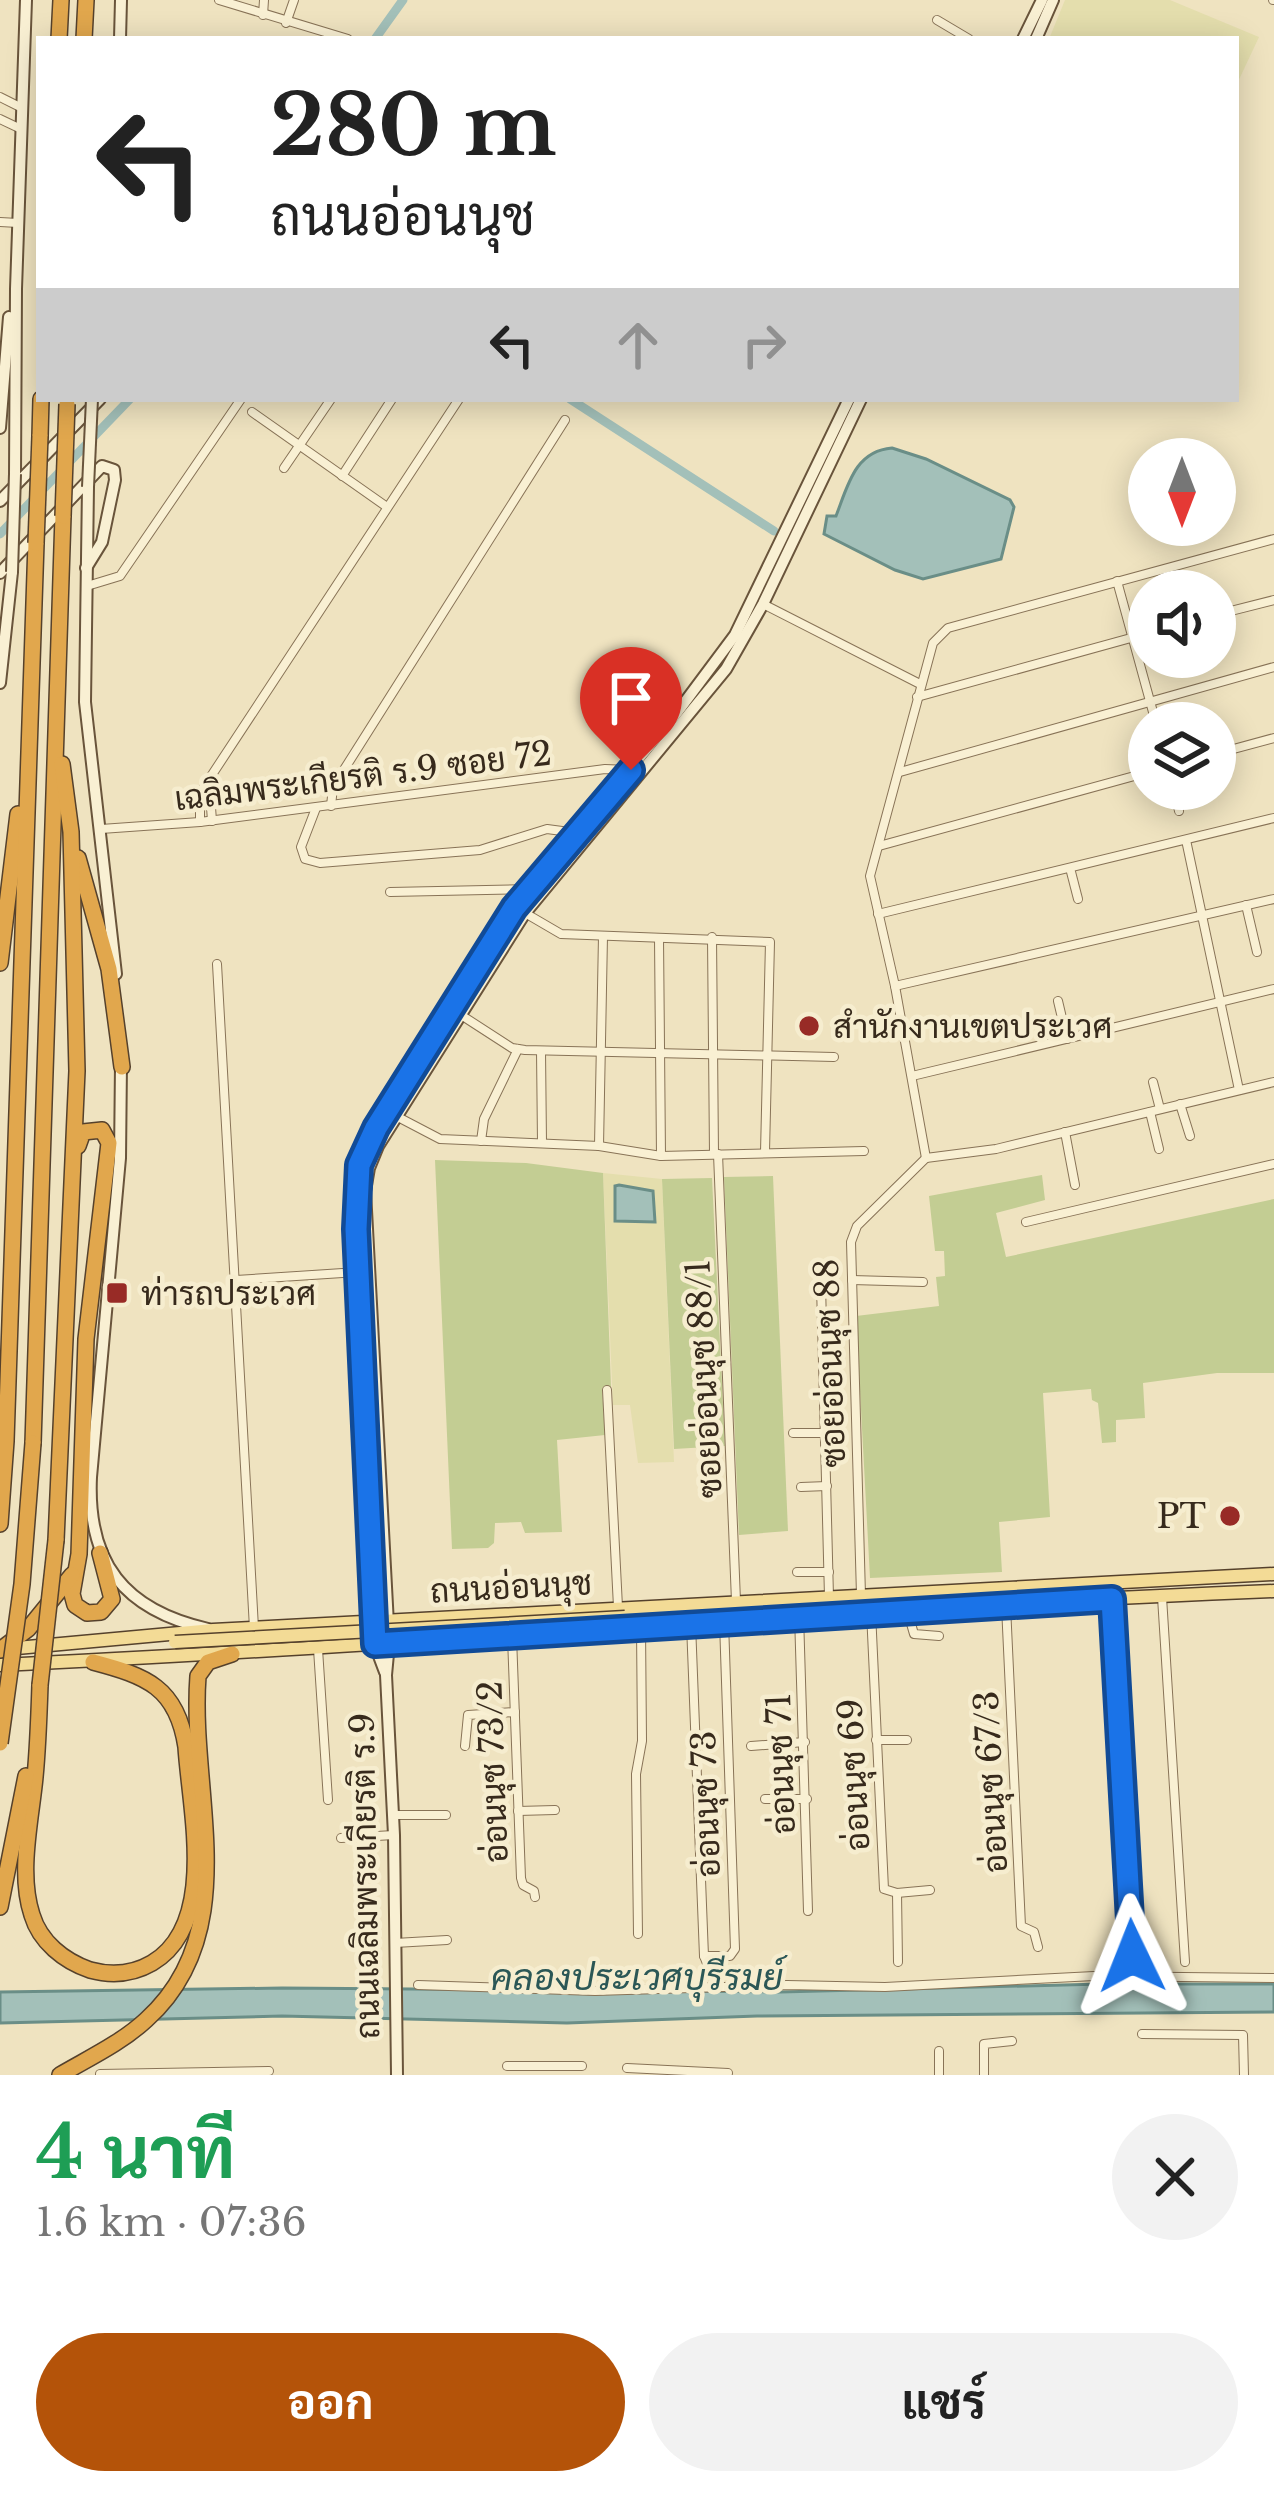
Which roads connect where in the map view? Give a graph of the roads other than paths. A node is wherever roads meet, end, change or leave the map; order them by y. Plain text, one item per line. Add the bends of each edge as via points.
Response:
1 (26, 0) edge
2 (62, 0) edge
3 (86, 0) edge
4 (121, 0) edge
5 (263, 0) edge
6 (294, 0) edge
7 (1042, 0) edge
8 (1053, 0) edge
9 (222, 1) edge
10 (262, 15) junction
11 (937, 20) dead end
12 (286, 23) junction
13 (59, 36) edge
14 (84, 36) edge
15 (120, 36) edge
16 (340, 36) edge
17 (964, 36) edge
18 (1024, 36) edge
19 (1037, 36) edge
20 (0, 97) edge
21 (22, 108) junction
22 (0, 119) edge
23 (21, 129) junction
24 (0, 223) edge
25 (18, 223) junction
26 (16, 290) junction
27 (41, 402) edge
28 (67, 402) edge
29 (93, 402) edge
30 (96, 402) edge
31 (240, 402) edge
32 (327, 402) edge
33 (390, 402) edge
34 (458, 402) edge
35 (849, 402) edge
36 (861, 402) edge
37 (1, 403) edge
38 (251, 412) dead end
39 (565, 420) dead end
40 (0, 428) edge
41 (300, 446) junction
42 (284, 468) dead end
43 (341, 476) junction
44 (0, 501) edge
45 (387, 507) junction
46 (1274, 539) edge
47 (86, 568) junction
48 (6, 573) edge
49 (1117, 580) junction
50 (86, 586) junction
51 (1274, 600) edge
52 (763, 604) junction
53 (1236, 610) edge
54 (1128, 623) edge
55 (1128, 639) edge
56 (1274, 667) edge
57 (1143, 678) edge
58 (0, 683) edge
59 (920, 684) junction
60 (917, 698) junction
61 (1150, 701) junction
62 (56, 713) junction
63 (1274, 738) edge
64 (29, 746) junction
65 (1236, 748) edge
66 (631, 770) junction
67 (900, 772) junction
68 (1128, 778) edge
69 (206, 785) junction
70 (332, 806) junction
71 (316, 808) junction
72 (1274, 818) edge
73 (212, 821) junction
74 (200, 823) junction
75 (101, 829) junction
76 (71, 832) junction
77 (577, 833) junction
78 (1186, 840) junction
79 (879, 846) junction
80 (1070, 868) junction
81 (530, 889) junction
82 (390, 892) dead end
83 (1274, 898) edge
84 (1078, 899) dead end
85 (1246, 905) junction
86 (525, 913) junction
87 (878, 914) junction
88 (1201, 915) junction
89 (603, 936) junction
90 (712, 937) junction
91 (658, 938) junction
92 (1257, 952) dead end
93 (0, 963) edge
94 (218, 964) dead end
95 (895, 986) junction
96 (1274, 989) edge
97 (1058, 1001) dead end
98 (1221, 1002) junction
99 (460, 1015) junction
100 (1067, 1039) junction
101 (518, 1049) junction
102 (541, 1051) junction
103 (599, 1052) junction
104 (658, 1052) junction
105 (711, 1053) junction
106 (768, 1055) junction
107 (834, 1057) dead end
108 (122, 1067) junction
109 (912, 1076) junction
110 (1153, 1082) dead end
111 (1274, 1082) edge
112 (1239, 1090) junction
113 (1180, 1104) junction
114 (1155, 1110) junction
115 (396, 1116) junction
116 (1065, 1132) junction
117 (1190, 1136) dead end
118 (481, 1141) junction
119 (542, 1143) junction
120 (599, 1146) junction
121 (1159, 1149) dead end
122 (864, 1151) dead end
123 (765, 1152) junction
124 (716, 1154) junction
125 (661, 1156) junction
126 (926, 1158) junction
127 (1274, 1164) edge
128 (1075, 1185) dead end
129 (72, 1202) junction
130 (1026, 1222) dead end
131 (358, 1272) junction
132 (236, 1280) junction
133 (852, 1280) junction
134 (923, 1282) dead end
135 (821, 1285) dead end
136 (607, 1390) dead end
137 (794, 1433) dead end
138 (825, 1433) junction
139 (827, 1486) junction
140 (801, 1487) dead end
141 (0, 1524) edge
142 (100, 1553) junction
143 (76, 1567) junction
144 (797, 1572) dead end
145 (829, 1572) junction
146 (1274, 1574) edge
147 (1274, 1591) edge
148 (862, 1596) junction
149 (1162, 1596) junction
150 (829, 1598) junction
151 (1112, 1599) junction
152 (736, 1603) junction
153 (758, 1603) junction
154 (1006, 1606) junction
155 (907, 1610) junction
156 (871, 1612) junction
157 (621, 1613) junction
158 (799, 1615) junction
159 (720, 1617) junction
160 (425, 1618) junction
161 (381, 1621) junction
162 (338, 1624) junction
163 (691, 1624) junction
164 (641, 1628) junction
165 (254, 1629) junction
166 (213, 1630) junction
167 (512, 1636) junction
168 (939, 1636) dead end
169 (427, 1641) junction
170 (382, 1643) junction
171 (52, 1645) junction
172 (339, 1646) junction
173 (318, 1648) junction
174 (0, 1650) edge
175 (91, 1654) junction
176 (232, 1654) junction
177 (0, 1665) edge
178 (40, 1684) junction
179 (515, 1712) junction
180 (876, 1739) junction
181 (907, 1739) dead end
182 (805, 1742) junction
183 (0, 1743) edge
184 (465, 1746) dead end
185 (751, 1746) dead end
186 (765, 1799) dead end
187 (807, 1799) junction
188 (328, 1800) dead end
189 (518, 1810) junction
190 (555, 1810) dead end
191 (393, 1815) junction
192 (446, 1815) dead end
193 (394, 1835) junction
194 (341, 1838) dead end
195 (930, 1890) dead end
196 (897, 1893) junction
197 (535, 1897) dead end
198 (0, 1906) edge
199 (808, 1911) dead end
200 (198, 1912) junction
201 (638, 1934) dead end
202 (447, 1940) dead end
203 (395, 1942) junction
204 (1038, 1947) dead end
205 (704, 1955) junction
206 (1132, 1956) dead end
207 (898, 1962) dead end
208 (1185, 1962) dead end
209 (710, 1971) dead end
210 (1274, 1978) edge
211 (418, 1985) dead end
212 (1142, 2034) dead end
213 (1012, 2041) dead end
214 (939, 2051) dead end
215 (507, 2066) dead end
216 (582, 2066) dead end
217 (627, 2068) dead end
218 (269, 2071) dead end
219 (556, 2071) edge
220 (728, 2073) edge
221 (100, 2074) edge
222 (220, 2074) edge
223 (685, 2074) edge
224 (60, 2075) edge
225 (397, 2075) edge
226 (939, 2075) edge
227 (984, 2075) edge
228 (1244, 2075) edge

1 - 21 main road
2 - 13 highway
3 - 14 highway
4 - 15 main road
5 - 10 street
6 - 12 street
7 - 18 main road
8 - 19 main road
9 - 10 street
10 - 12 street
11 - 17 street
12 - 16 street
20 - 21 street
21 - 23 main road
22 - 23 street
23 - 25 main road
24 - 25 street
25 - 26 main road
26 - 37 main road
26 - 48 main road, bridge
27 - 64 highway, bridge
28 - 62 highway, bridge
29 - 44 main road
30 - 47 main road, bridge
31 - 50 street via 120,576
32 - 41 street
33 - 43 street
34 - 45 street
35 - 66 main road, ถนนเฉลิมพระเกียรติ ร.9 via 735,635
36 - 52 main road, ถนนเฉลิมพระเกียรติ ร.9
37 - 40 main road
38 - 41 street
39 - 70 street via 333,788
41 - 42 street
41 - 43 street
43 - 45 street
45 - 69 street
46 - 49 street
47 - 48 main road via 103,542 111,467 102,466
47 - 50 main road
48 - 58 main road
49 - 54 street
49 - 59 street via 948,628 933,643
50 - 75 main road via 85,702
51 - 53 street
52 - 59 street
52 - 86 main road, ถนนเฉลิมพระเกียรติ ร.9 via 686,723
55 - 60 street
56 - 61 street
57 - 61 street
59 - 60 street
60 - 67 street
61 - 67 street
62 - 76 highway
62 - 183 highway, bridge via 33,1444
63 - 65 street
64 - 93 highway
64 - 141 highway
66 - 70 street, เฉลิมพระเกียรติ ร.9 ซอย 72
66 - 77 main road, ถนนเฉลิมพระเกียรติ ร.9
67 - 79 street
68 - 79 street
69 - 73 street
69 - 74 street
70 - 71 street, เฉลิมพระเกียรติ ร.9 ซอย 72
71 - 73 street, เฉลิมพระเกียรติ ร.9 ซอย 72
71 - 77 street via 301,848 305,859 320,863 480,850 547,829
72 - 78 street
73 - 74 street, เฉลิมพระเกียรติ ร.9 ซอย 72
74 - 75 street, เฉลิมพระเกียรติ ร.9 ซอย 72
75 - 108 main road
76 - 108 highway via 109,969
76 - 129 highway
77 - 81 main road, ถนนเฉลิมพระเกียรติ ร.9
78 - 80 street
78 - 88 street
79 - 87 street via 870,876
80 - 84 street
80 - 87 street
81 - 82 street
81 - 131 main road, ถนนเฉลิมพระเกียรติ ร.9 via 364,1149 356,1185
83 - 85 street
85 - 88 street
85 - 92 street
86 - 89 street via 561,934
86 - 99 main road, ถนนเฉลิมพระเกียรติ ร.9
87 - 95 street
88 - 95 street
88 - 98 street
89 - 91 street
89 - 103 street
90 - 91 street
90 - 105 street, ซอยอ่อนนุช 88/1
90 - 106 street via 772,944
91 - 104 street
94 - 132 street
95 - 109 street
96 - 98 street
97 - 100 street
98 - 100 street
98 - 112 street
99 - 101 street
99 - 115 main road, ถนนเฉลิมพระเกียรติ ร.9
100 - 109 street
101 - 102 street
101 - 118 street
102 - 103 street
102 - 119 street
103 - 104 street
103 - 120 street
104 - 105 street
104 - 125 street
105 - 106 street
105 - 124 street, ซอยอ่อนนุช 88/1
106 - 107 street
106 - 123 street
108 - 142 main road via 90,1498
109 - 126 street
110 - 114 street
111 - 112 street
112 - 113 street
113 - 114 street
113 - 117 street
114 - 116 street
114 - 121 street
115 - 118 street via 430,1136
115 - 161 main road, ถนนเฉลิมพระเกียรติ ร.9 via 365,1190
116 - 126 street
116 - 128 street
118 - 119 street
119 - 120 street
120 - 125 street
122 - 123 street
123 - 124 street
124 - 125 street
124 - 152 street, ซอยอ่อนนุช 88/1
126 - 133 street, ซอยอ่อนนุช 88 via 853,1233
127 - 130 street
129 - 143 highway via 81,1136 102,1130 109,1148 86,1339
129 - 178 highway, bridge
131 - 132 street
131 - 161 main road, ถนนเฉลิมพระเกียรติ ร.9
132 - 165 street
133 - 134 street
133 - 148 street, ซอยอ่อนนุช 88
135 - 138 street
136 - 157 street
137 - 138 street
138 - 139 street
139 - 140 street
139 - 145 street
142 - 143 highway via 113,1594 104,1610 87,1613 73,1602
142 - 166 main road via 149,1608
143 - 174 highway via 48,1607
144 - 145 street
145 - 150 street
146 - 148 main road, ถนนอ่อนนุช
147 - 149 main road, ถนนอ่อนนุช
148 - 150 main road, ถนนอ่อนนุช
149 - 151 main road, ถนนอ่อนนุช
149 - 208 street
150 - 153 main road, ถนนอ่อนนุช
151 - 154 main road, ถนนอ่อนนุช
151 - 206 street
152 - 153 main road, ถนนอ่อนนุช
152 - 157 main road, ถนนอ่อนนุช
153 - 159 main road, ถนนอ่อนนุช
154 - 155 main road, ถนนอ่อนนุช
154 - 204 street, อ่อนนุช 67/3 via 1021,1926 1034,1932
155 - 156 main road, ถนนอ่อนนุช
155 - 168 street via 914,1634
156 - 158 main road, ถนนอ่อนนุช
156 - 180 street, อ่อนนุช 69
157 - 159 main road, ถนนอ่อนนุช
157 - 160 main road, ถนนอ่อนนุช
157 - 175 main road, ถนนอ่อนนุช, bridge
158 - 159 main road, ถนนอ่อนนุช
158 - 182 street, อ่อนนุช 71
159 - 163 main road, ถนนอ่อนนุช
159 - 205 street, อ่อนนุช 73 via 735,1949
160 - 161 main road, ถนนอ่อนนุช
160 - 169 main road via 415,1630
161 - 162 main road, ถนนอ่อนนุช
161 - 170 main road, ถนนเฉลิมพระเกียรติ ร.9
162 - 165 main road, ถนนอ่อนนุช
162 - 172 main road via 350,1632
163 - 164 main road, ถนนอ่อนนุช
163 - 205 street
164 - 167 main road, ถนนอ่อนนุช
164 - 201 street
165 - 166 main road, ถนนอ่อนนุช
166 - 171 main road, ถนนอ่อนนุช
167 - 169 main road, ถนนอ่อนนุช
167 - 179 street, อ่อนนุช 73/2
169 - 170 main road, ถนนอ่อนนุช
170 - 172 main road, ถนนอ่อนนุช
170 - 191 main road, ถนนเฉลิมพระเกียรติ ร.9
171 - 174 main road, ถนนอ่อนนุช
171 - 175 main road, ถนนอ่อนนุช
172 - 173 main road, ถนนอ่อนนุช
173 - 176 main road, ถนนอ่อนนุช
173 - 188 street
175 - 176 main road, ถนนอ่อนนุช
175 - 177 main road, ถนนอ่อนนุช
175 - 200 highway via 150,1681 181,1720
176 - 200 highway via 208,1662 198,1676
178 - 198 highway
178 - 200 highway via 27,1879 40,1933 72,1962 120,1974 165,1954
179 - 184 street via 468,1715
179 - 189 street, อ่อนนุช 73/2
180 - 181 street
180 - 196 street, อ่อนนุช 69 via 884,1889
182 - 185 street
182 - 187 street, อ่อนนุช 71
186 - 187 street
187 - 199 street, อ่อนนุช 71
189 - 190 street
189 - 197 street, อ่อนนุช 73/2 via 522,1885
191 - 192 street
191 - 193 main road, ถนนเฉลิมพระเกียรติ ร.9
193 - 194 street
193 - 203 main road, ถนนเฉลิมพระเกียรติ ร.9
195 - 196 street, อ่อนนุช 69
196 - 207 street
200 - 224 highway via 200,1938 159,2006
202 - 203 street
203 - 225 main road, ถนนเฉลิมพระเกียรติ ร.9
205 - 209 street
210 - 211 street via 595,1991
212 - 228 street via 1243,2035
213 - 227 street via 984,2044
214 - 226 street
215 - 219 street
216 - 219 street
217 - 223 street
218 - 222 street
220 - 223 street
221 - 222 street

